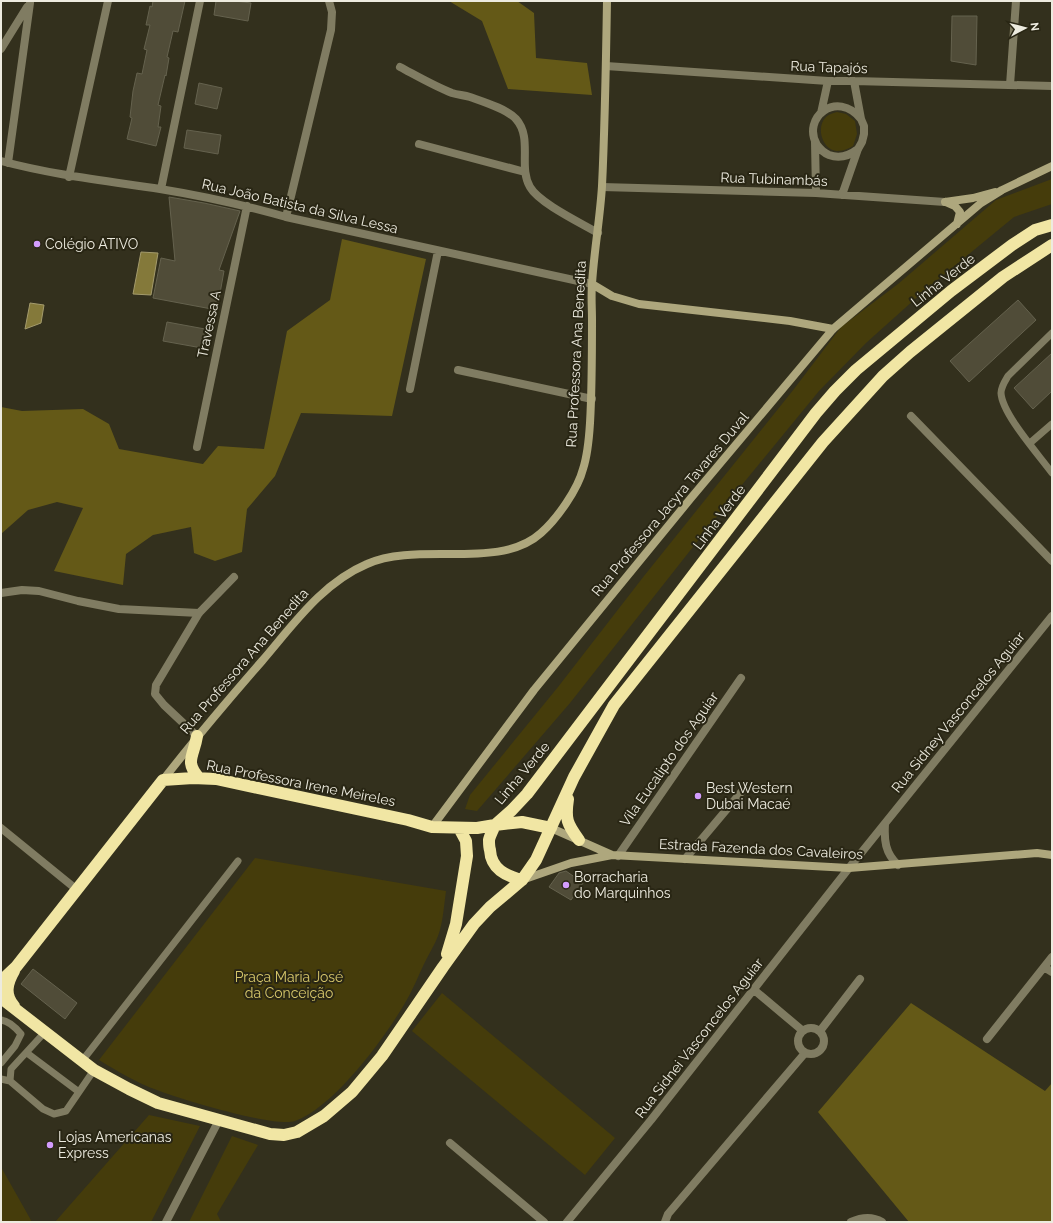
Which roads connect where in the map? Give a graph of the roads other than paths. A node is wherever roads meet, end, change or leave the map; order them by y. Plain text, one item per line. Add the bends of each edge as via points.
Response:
1 (108, 1) edge
2 (200, 1) edge
3 (329, 1) edge
4 (608, 1) edge
5 (1016, 1) edge
6 (30, 2) edge
7 (1, 49) edge
8 (606, 66) junction
9 (400, 67) dead end
10 (854, 80) junction
11 (828, 81) junction
12 (1010, 85) junction
13 (1052, 86) edge
14 (821, 113) junction
15 (861, 119) junction
16 (815, 141) junction
17 (419, 144) dead end
18 (858, 149) junction
19 (4, 162) edge
20 (1052, 166) edge
21 (525, 172) junction
22 (69, 177) junction
23 (602, 187) junction
24 (161, 189) junction
25 (1002, 190) junction
26 (816, 193) junction
27 (842, 195) junction
28 (945, 202) junction
29 (247, 206) junction
30 (286, 217) junction
31 (957, 224) junction
32 (1052, 225) edge
33 (598, 233) junction
34 (1052, 245) edge
35 (438, 252) junction
36 (592, 284) junction
37 (833, 329) junction
38 (1052, 333) edge
39 (458, 370) dead end
40 (410, 389) dead end
41 (592, 399) junction
42 (911, 416) dead end
43 (1052, 424) edge
44 (1030, 443) junction
45 (197, 447) dead end
46 (1051, 469) edge
47 (1052, 561) edge
48 (234, 577) dead end
49 (1, 593) edge
50 (199, 613) junction
51 (1052, 616) edge
52 (741, 678) dead end
53 (197, 736) junction
54 (199, 778) junction
55 (574, 778) junction
56 (163, 780) junction
57 (743, 790) dead end
58 (885, 824) junction
59 (495, 825) junction
60 (432, 827) junction
61 (1, 828) edge
62 (459, 828) junction
63 (551, 828) junction
64 (579, 840) junction
65 (1052, 855) edge
66 (615, 856) junction
67 (685, 859) junction
68 (238, 861) dead end
69 (898, 865) junction
70 (849, 868) junction
71 (522, 880) junction
72 (76, 889) junction
73 (1052, 957) edge
74 (16, 967) junction
75 (442, 967) junction
76 (1044, 967) junction
77 (1052, 972) edge
78 (860, 978) dead end
79 (1, 981) edge
80 (753, 989) junction
81 (1, 998) edge
82 (22, 1014) junction
83 (1, 1020) edge
84 (15, 1027) junction
85 (802, 1031) junction
86 (820, 1031) junction
87 (46, 1032) junction
88 (987, 1039) dead end
89 (27, 1053) junction
90 (805, 1053) junction
91 (82, 1061) junction
92 (1, 1063) edge
93 (94, 1070) junction
94 (1, 1079) edge
95 (10, 1081) junction
96 (79, 1092) junction
97 (219, 1120) junction
98 (450, 1144) dead end
99 (166, 1222) edge
100 (544, 1222) edge
101 (567, 1222) edge
102 (665, 1222) edge
103 (851, 1222) edge
104 (882, 1222) edge

1 - 22 street
2 - 24 street
3 - 30 street via 332,12 331,30
4 - 8 street, Rua Professora Ana Benedita
5 - 12 street
6 - 7 street
6 - 19 street
8 - 11 street, Rua Tapajós
8 - 23 street, Rua Professora Ana Benedita
9 - 21 street via 452,93 506,111 514,117 522,128
10 - 11 street, Rua Tapajós
10 - 12 street, Rua Tapajós
10 - 15 street
11 - 14 street
12 - 13 street, Rua Tapajós
14 - 15 street via 827,108 842,106 856,112
14 - 16 street via 814,124
15 - 18 street via 864,134
16 - 18 street via 823,151 834,157 843,157
16 - 26 street
17 - 21 street
18 - 27 street
19 - 22 street, Rua João Batista da Silva Lessa
20 - 25 street, Rua Professora Jacyra Tavares Duval
21 - 33 street via 530,188 538,197
22 - 24 street, Rua João Batista da Silva Lessa
23 - 26 street, Rua Tubinambás
23 - 33 street, Rua Professora Ana Benedita
24 - 29 street, Rua João Batista da Silva Lessa
25 - 28 street, Rua Professora Jacyra Tavares Duval
25 - 31 street, Rua Professora Jacyra Tavares Duval
26 - 27 street, Rua Tubinambás
27 - 28 street, Rua Tubinambás
28 - 31 street via 955,206 960,212
29 - 30 street, Rua João Batista da Silva Lessa
29 - 45 street, Travessa A
30 - 35 street, Rua João Batista da Silva Lessa
31 - 37 street, Rua Professora Jacyra Tavares Duval
32 - 59 highway, Linha Verde via 1035,230 951,291 856,370 835,391 527,794
33 - 36 street, Rua Professora Ana Benedita
34 - 55 highway via 1003,277 910,352 883,376 823,442 614,705
35 - 36 street, Rua João Batista da Silva Lessa
35 - 40 street
36 - 37 street via 612,296 639,304 790,321
36 - 41 street, Rua Professora Ana Benedita
37 - 60 street, Rua Professora Jacyra Tavares Duval via 534,690
38 - 44 lane via 1008,376 1001,392 1004,405
39 - 41 street
41 - 53 street, Rua Professora Ana Benedita via 588,451 583,470 577,485 541,533 523,545 503,550 470,554 386,557 366,564 345,576 316,598
42 - 47 street
43 - 44 lane
44 - 46 lane
48 - 50 street
49 - 50 street via 39,591 119,609
50 - 53 street via 156,685 155,694
51 - 58 street, Rua Sidney Vasconcelos Aguiar
52 - 66 street, Vila Eucalipto dos Aguiar
53 - 54 highway via 190,764
53 - 56 street, Rua Professora Ana Benedita
54 - 56 highway, Rua Professora Irene Meireles
54 - 60 highway, Rua Professora Irene Meireles via 216,779
55 - 63 highway
55 - 64 highway via 567,800 567,818 568,825
56 - 72 highway, Rua Professora Ana Benedita
57 - 67 street
58 - 69 street via 886,845
58 - 70 street, Rua Sidney Vasconcelos Aguiar
59 - 62 highway, Linha Verde
59 - 63 highway via 522,822
59 - 71 highway via 489,841 494,865 502,873
60 - 62 highway, Linha Verde
61 - 72 street
62 - 75 highway via 466,841 467,856 456,924
63 - 64 street, Estrada Fazenda dos Cavaleiros
63 - 71 highway via 536,860
64 - 66 street, Estrada Fazenda dos Cavaleiros
65 - 69 street, Estrada Fazenda dos Cavaleiros via 1037,853
66 - 67 street, Estrada Fazenda dos Cavaleiros
66 - 71 street, Estrada Fazenda dos Cavaleiros via 571,862
67 - 70 street, Estrada Fazenda dos Cavaleiros
68 - 91 lane
69 - 70 street, Estrada Fazenda dos Cavaleiros
70 - 80 street, Rua Sidnei Vasconcelos Aguiar
71 - 75 highway via 474,924
72 - 74 highway, Rua Professora Ana Benedita
73 - 76 street
74 - 79 highway, Rua Professora Ana Benedita
74 - 82 highway via 7,990 10,1002
75 - 97 highway via 382,1056 352,1092 324,1116 297,1132 284,1134 270,1134
76 - 77 street
76 - 88 street
78 - 86 street
80 - 85 street
80 - 101 street, Rua Sidnei Vasconcelos Aguiar via 651,1120
81 - 82 highway
82 - 84 lane
82 - 87 highway
83 - 84 lane
84 - 92 lane via 21,1034
85 - 86 street via 811,1028
85 - 90 street via 798,1036 798,1043
86 - 90 street via 824,1038 819,1051 813,1054
87 - 89 lane
87 - 91 highway
89 - 95 lane via 11,1069
89 - 96 lane
90 - 102 street via 668,1214
91 - 93 highway
93 - 96 lane
93 - 97 highway via 158,1102
94 - 95 lane
95 - 96 lane via 43,1109 54,1114 66,1111
97 - 99 street
98 - 100 street
103 - 104 street via 860,1218

